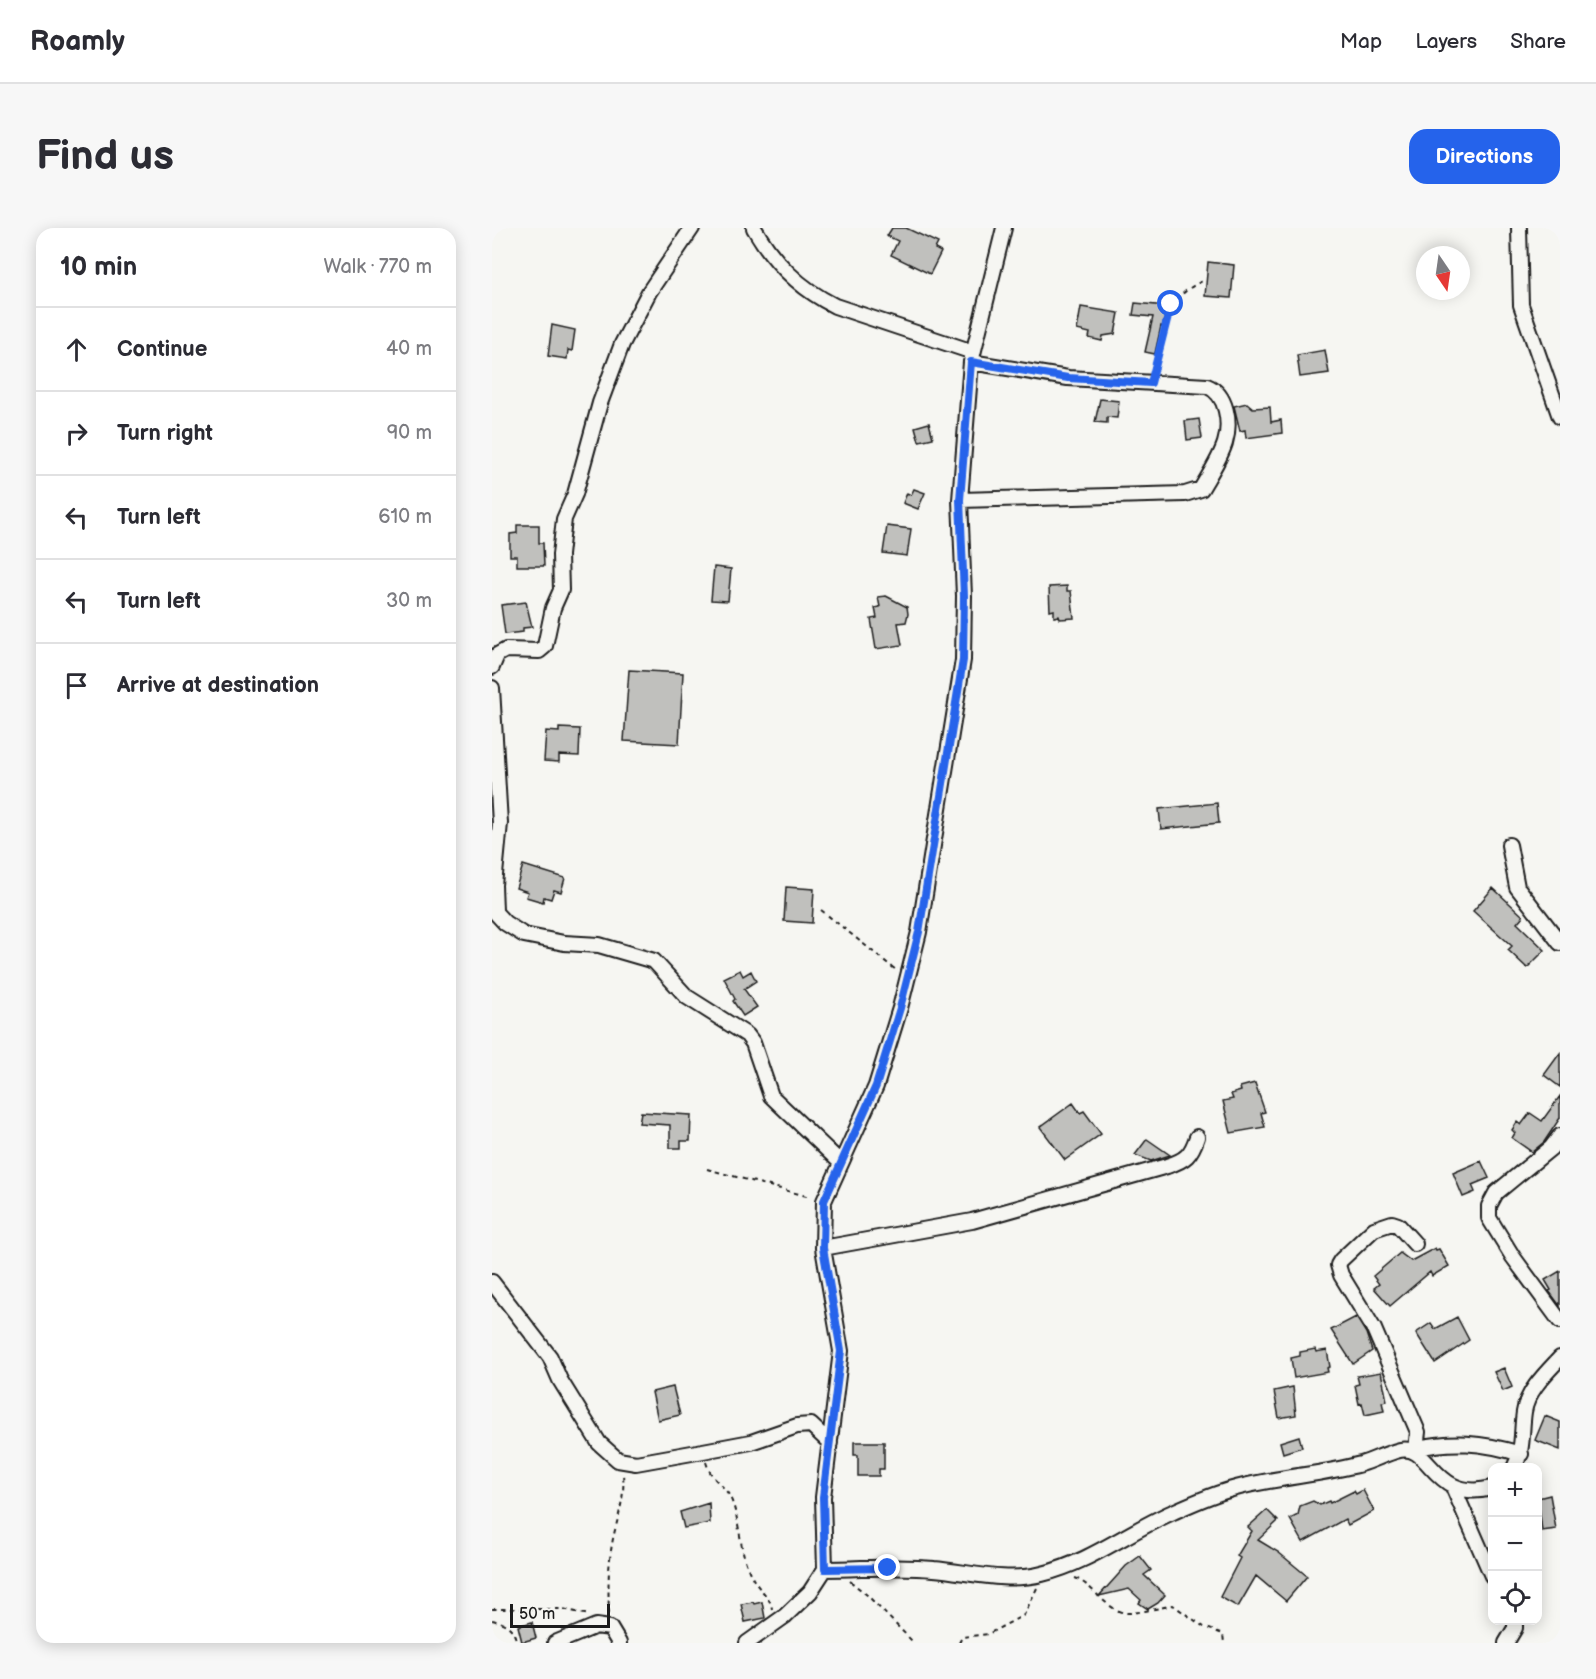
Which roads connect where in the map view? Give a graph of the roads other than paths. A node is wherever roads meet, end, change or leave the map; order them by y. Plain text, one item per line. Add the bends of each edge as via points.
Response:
1 (692, 228) edge
2 (754, 228) edge
3 (1004, 228) edge
4 (1519, 228) edge
5 (972, 357) junction
6 (1560, 417) edge
7 (960, 500) junction
8 (492, 667) edge
9 (492, 688) edge
10 (1509, 845) dead end
11 (493, 909) edge
12 (1560, 943) edge
13 (1560, 1136) edge
14 (1197, 1137) dead end
15 (841, 1163) junction
16 (1415, 1244) dead end
17 (823, 1248) junction
18 (492, 1282) edge
19 (1560, 1321) edge
20 (1560, 1358) edge
21 (830, 1443) junction
22 (1414, 1449) junction
23 (1521, 1454) junction
24 (1516, 1463) edge
25 (1453, 1487) junction
26 (1488, 1489) edge
27 (829, 1569) junction
28 (1490, 1571) edge
29 (1515, 1625) edge
30 (555, 1643) edge
31 (620, 1643) edge
32 (747, 1643) edge
33 (1506, 1643) edge

1 - 8 street via 644,302 622,344 600,403 575,494 564,519 561,590 545,646 539,651 507,650 497,655
2 - 5 street via 767,250 814,296
3 - 5 street
4 - 6 street via 1521,305
5 - 7 street
5 - 7 street via 1068,378 1207,386 1222,398 1227,422 1225,443 1201,489 1185,494
7 - 15 street via 963,660 919,932 876,1086
9 - 11 street via 500,823
10 - 12 street via 1517,887
11 - 15 street via 505,923 524,935 564,944 599,945 654,961 687,997 747,1035 771,1096
13 - 19 street via 1496,1193 1489,1206 1489,1218
14 - 17 street via 1191,1154 1167,1166 972,1221
15 - 17 street via 824,1201
16 - 22 street via 1392,1223 1374,1229 1338,1265 1374,1329 1418,1432
17 - 21 street via 841,1351
18 - 21 street via 550,1357 599,1443 618,1460 636,1463 751,1442 797,1426 810,1425
20 - 23 street via 1532,1390 1524,1410
21 - 27 street via 823,1497
22 - 23 street via 1437,1444 1487,1443
22 - 25 street
22 - 27 street via 1361,1464 1235,1488 1172,1512 1081,1560 1043,1574 1020,1578 932,1569
23 - 24 street
25 - 26 street via 1469,1492
25 - 28 street
27 - 32 street via 810,1592
29 - 33 street
30 - 31 street via 596,1626 610,1628

